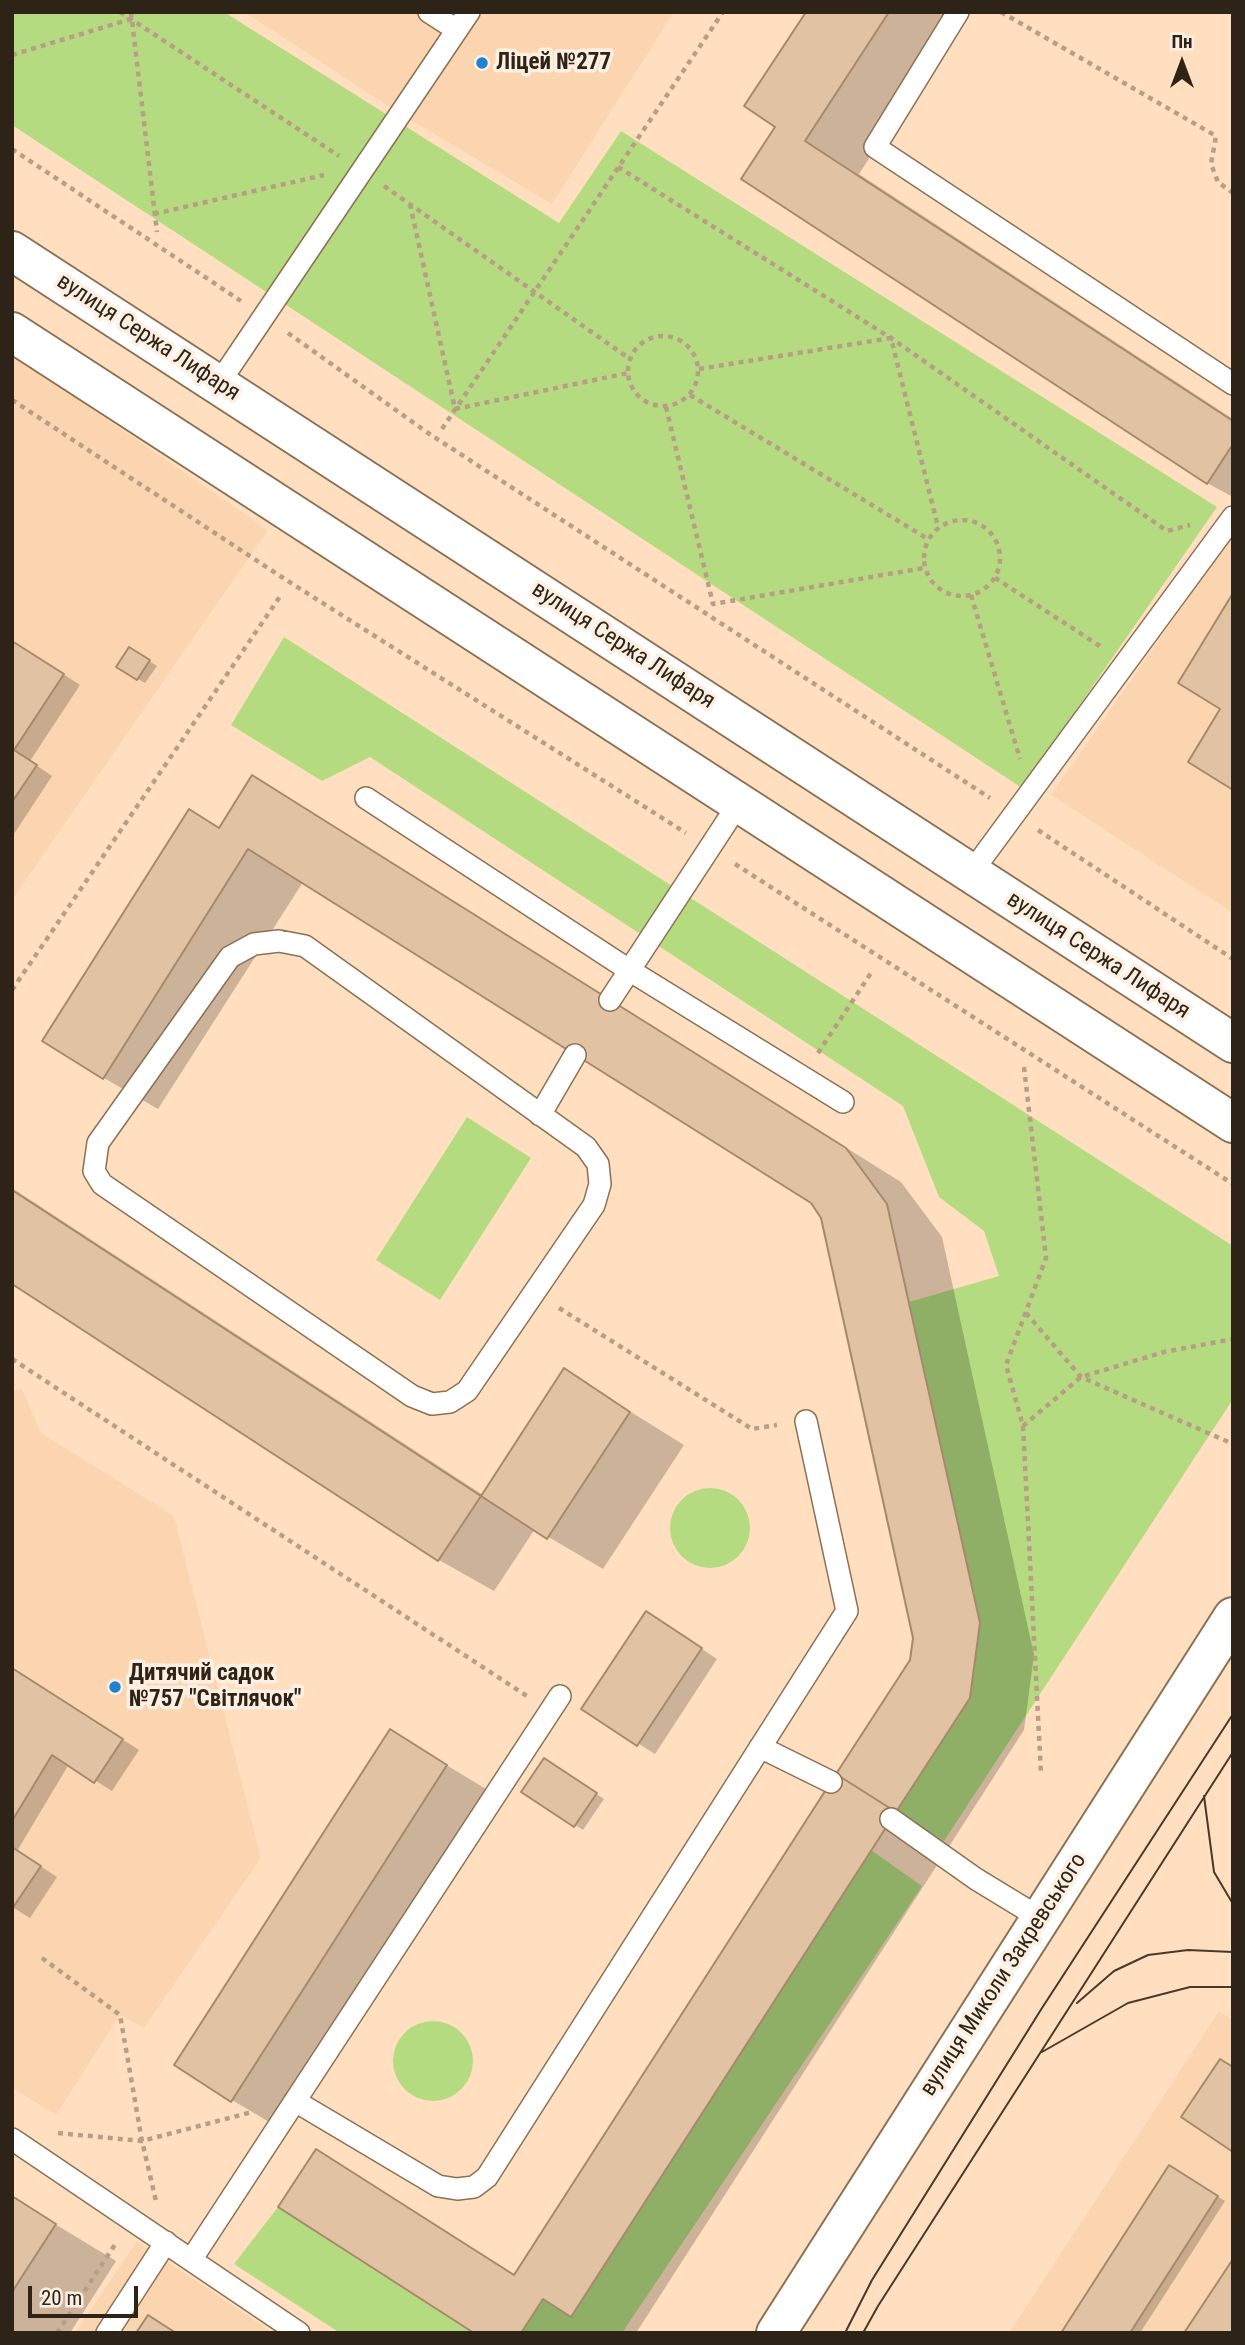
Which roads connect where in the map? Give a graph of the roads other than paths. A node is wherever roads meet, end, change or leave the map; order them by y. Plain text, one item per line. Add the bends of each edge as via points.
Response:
1 (429, 12) edge
2 (469, 12) edge
3 (958, 12) edge
4 (457, 30) junction
5 (12, 251) edge
6 (12, 332) edge
7 (219, 383) junction
8 (1233, 384) edge
9 (1233, 517) edge
10 (366, 798) dead end
11 (738, 803) junction
12 (971, 873) junction
13 (629, 970) junction
14 (610, 1000) dead end
15 (1233, 1043) edge
16 (575, 1055) dead end
17 (843, 1102) dead end
18 (540, 1115) junction
19 (1233, 1124) edge
20 (806, 1421) road end
21 (1233, 1617) edge
22 (555, 1704) road end
23 (760, 1747) junction
24 (831, 1782) dead end
25 (891, 1819) dead end
26 (1040, 1918) junction
27 (295, 2101) junction
28 (12, 2139) edge
29 (166, 2242) junction
30 (191, 2260) junction
31 (107, 2333) edge
32 (299, 2333) edge
33 (776, 2333) edge

1 - 4 lane
2 - 4 lane
3 - 8 lane via 875,147
4 - 7 lane
5 - 7 street, вулиця Сержа Лифаря
6 - 11 street
7 - 12 street, вулиця Сержа Лифаря
9 - 12 lane
10 - 13 lane
11 - 13 lane
11 - 19 street
12 - 15 street, вулиця Сержа Лифаря
13 - 14 lane
13 - 17 lane
16 - 18 lane
18 - 18 lane via 305,946 279,941 254,944 230,957 98,1143 94,1171 102,1184 412,1396 432,1404 450,1402 467,1391 594,1205 600,1184 598,1164 586,1147
20 - 23 lane via 847,1611
21 - 26 street, вулиця Миколи Закревського
22 - 27 lane
23 - 24 lane
23 - 27 lane via 487,2177 474,2187 438,2186
25 - 26 lane
26 - 33 street, вулиця Миколи Закревського
27 - 30 lane
28 - 29 lane
29 - 30 lane
29 - 31 lane
30 - 32 lane

